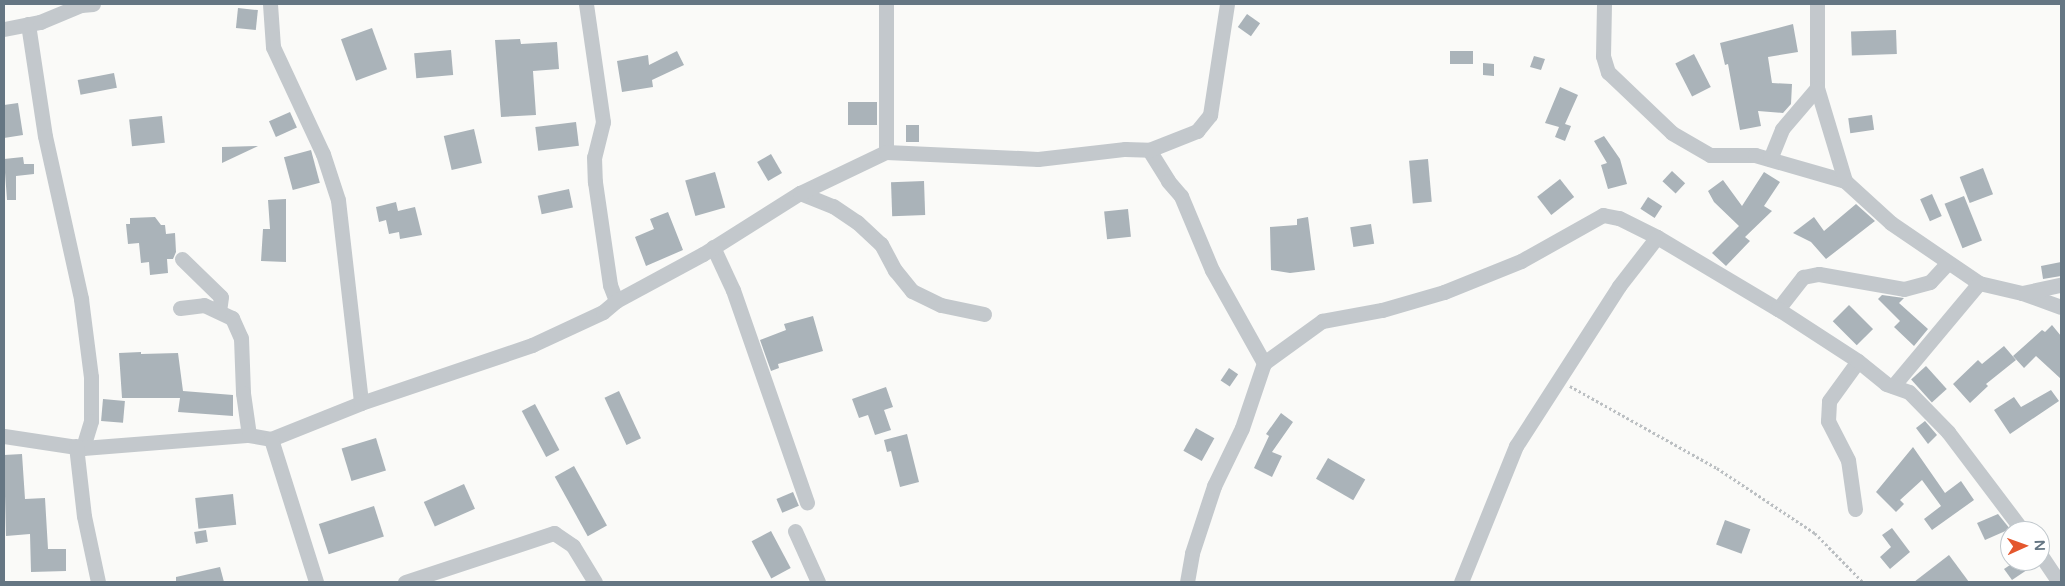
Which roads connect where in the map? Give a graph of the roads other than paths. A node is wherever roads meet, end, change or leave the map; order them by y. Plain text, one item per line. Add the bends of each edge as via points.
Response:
1 (93, 4) edge
2 (270, 4) edge
3 (586, 4) edge
4 (886, 4) edge
5 (1227, 4) edge
6 (1604, 4) edge
7 (1816, 4) edge
8 (28, 24) junction
9 (4, 29) edge
10 (1817, 88) junction
11 (1149, 150) junction
12 (886, 152) junction
13 (1770, 159) junction
14 (1845, 181) junction
15 (800, 192) junction
16 (1657, 236) junction
17 (713, 247) junction
18 (182, 259) dead end
19 (1948, 263) junction
20 (1979, 283) junction
21 (2061, 285) edge
22 (2022, 293) junction
23 (616, 301) junction
24 (2061, 307) edge
25 (180, 308) dead end
26 (1778, 309) junction
27 (219, 311) junction
28 (984, 314) dead end
29 (1858, 361) junction
30 (1264, 363) junction
31 (1893, 386) junction
32 (361, 403) junction
33 (249, 435) junction
34 (4, 436) edge
35 (272, 439) junction
36 (79, 447) junction
37 (807, 502) dead end
38 (1855, 509) dead end
39 (2015, 521) edge
40 (795, 532) dead end
41 (2050, 569) edge
42 (98, 582) edge
43 (316, 582) edge
44 (405, 582) edge
45 (595, 582) edge
46 (818, 582) edge
47 (1187, 582) edge
48 (1461, 582) edge
49 (2059, 582) edge

1 - 8 street
2 - 32 street via 273,47 323,154 338,200
3 - 23 street via 603,122 594,157 595,182 610,286
4 - 12 street
5 - 11 street via 1210,115 1197,131
6 - 13 street via 1603,56 1608,72 1628,93 1672,133 1710,155 1755,155
7 - 10 street
8 - 9 street
8 - 36 street via 45,136 81,299 91,377 91,421
10 - 13 street via 1782,129
10 - 14 street
11 - 12 street via 1125,149 1038,159
11 - 30 street via 1181,196 1212,270
12 - 15 street
13 - 14 street
14 - 19 street via 1892,222
15 - 17 street
15 - 28 street via 833,206 857,222 880,244 912,291 941,305
16 - 26 street
16 - 30 street via 1619,218 1602,215 1521,261 1444,292 1382,310 1322,321
16 - 48 street via 1619,286 1516,446
17 - 23 street
17 - 37 street via 733,290
18 - 27 street via 221,297
19 - 20 street
19 - 26 street via 1930,282 1904,289 1819,274 1803,277
20 - 22 street
20 - 31 street
21 - 22 street
22 - 24 street
23 - 32 street via 604,312 532,345
25 - 27 street via 204,305
26 - 29 street
27 - 33 street via 232,318 241,338 243,393
29 - 31 street
29 - 38 street via 1829,401 1828,415 1828,422 1848,460
30 - 47 street via 1242,428 1214,486 1192,552
31 - 39 street via 1909,392 1923,404
32 - 35 street
33 - 35 street
33 - 36 street
34 - 36 street
35 - 43 street
36 - 42 street via 84,516
40 - 46 street
41 - 49 street
44 - 45 street via 554,533 573,546

